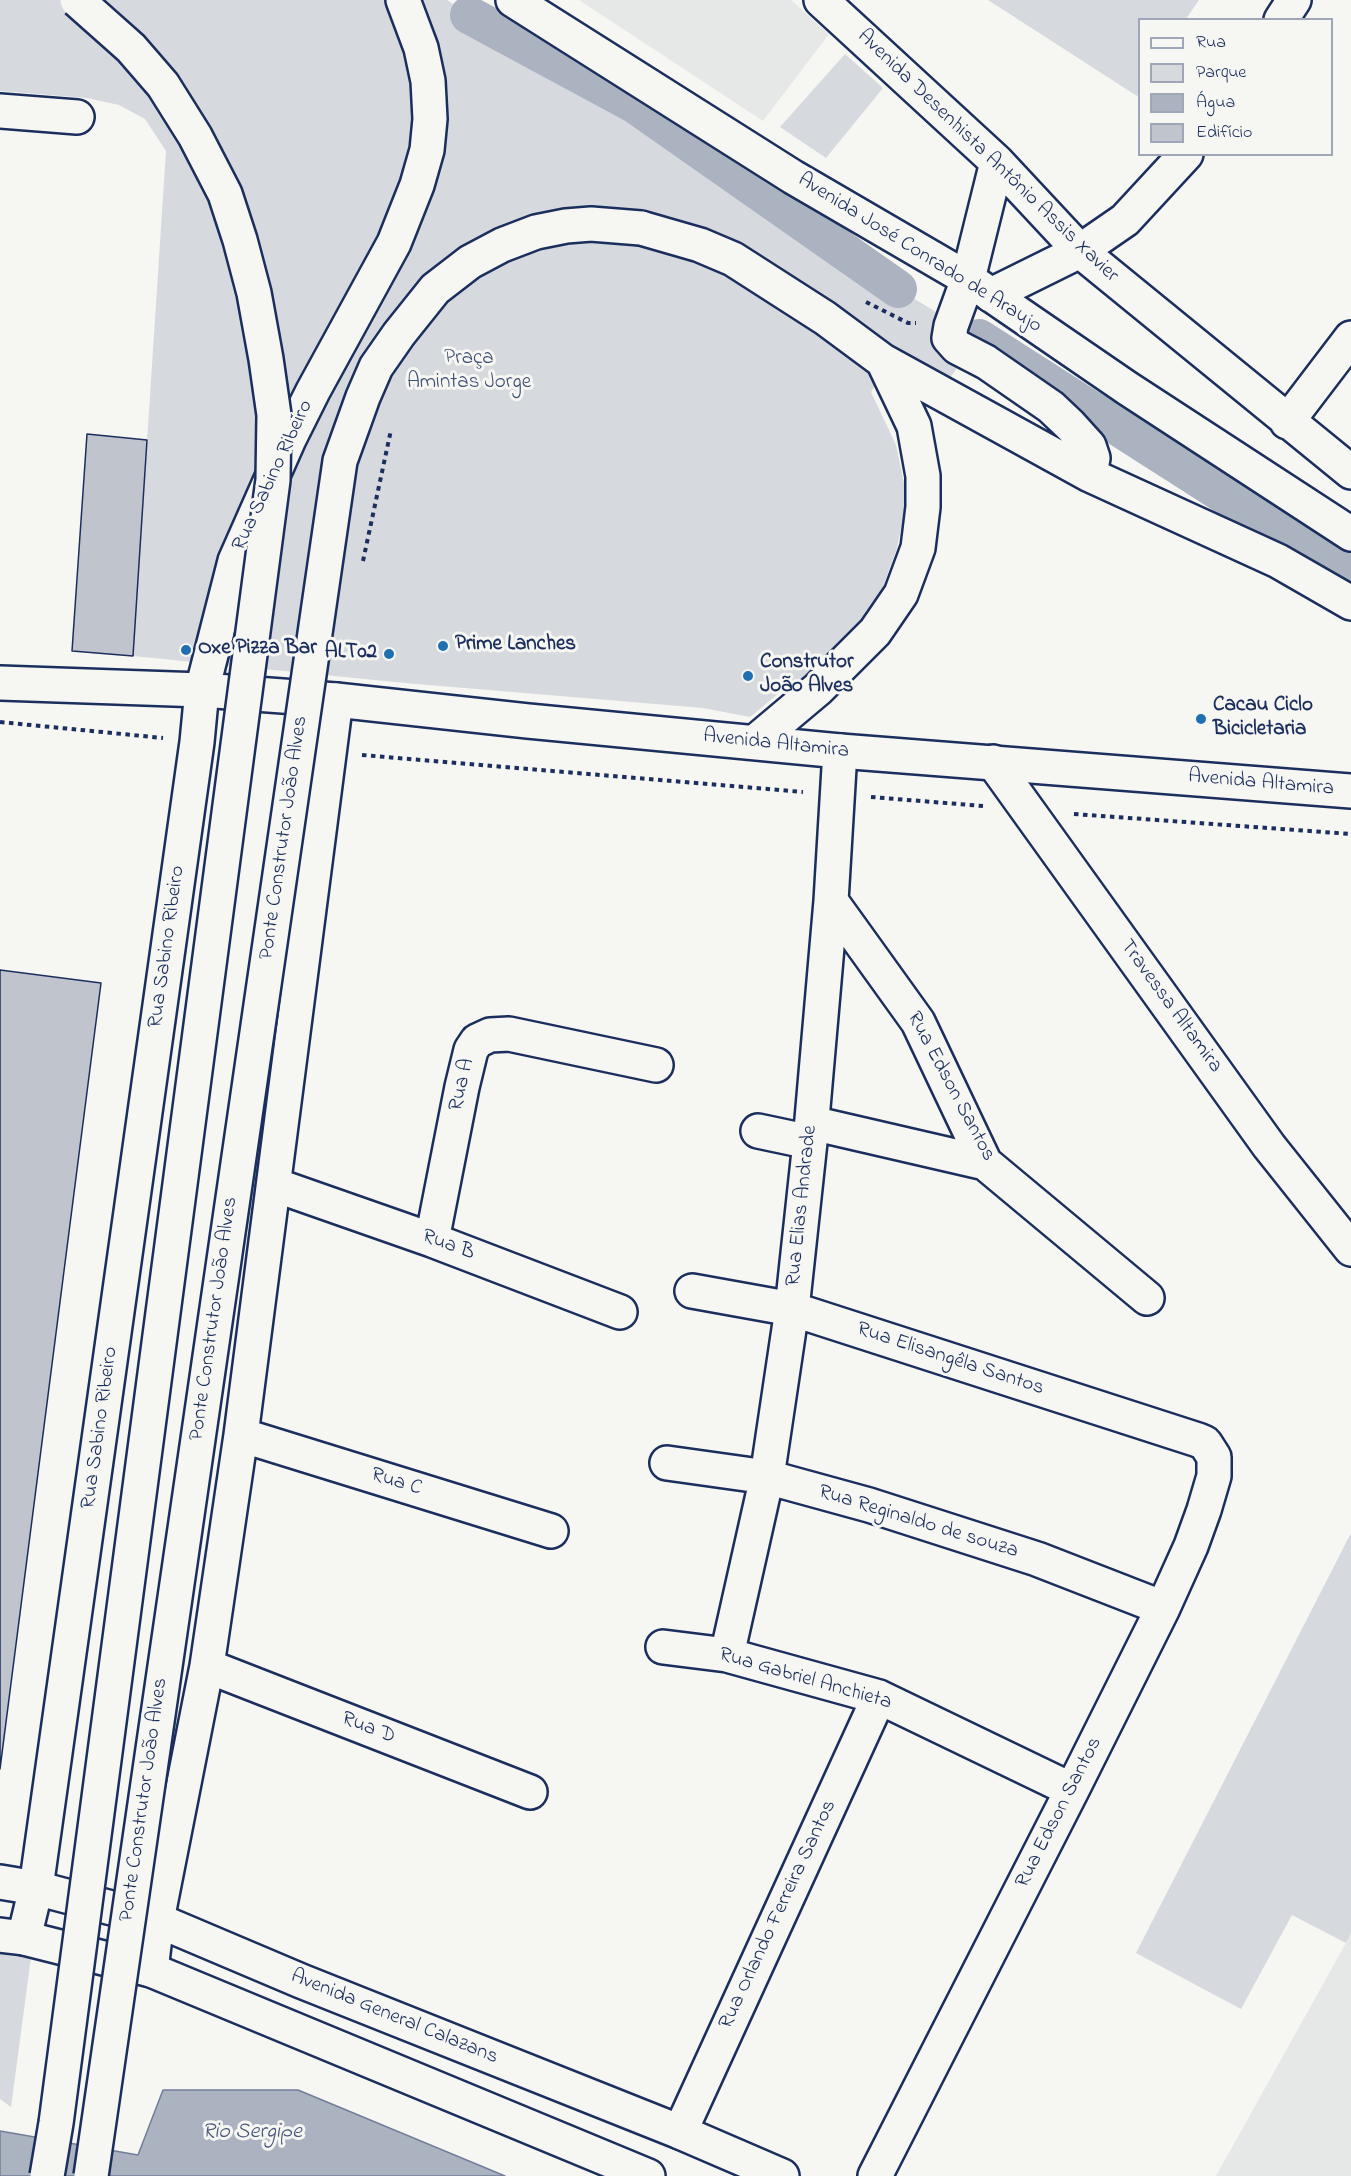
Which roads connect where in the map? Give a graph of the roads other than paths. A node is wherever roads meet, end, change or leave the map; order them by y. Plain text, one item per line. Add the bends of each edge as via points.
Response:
1 (77, 0) edge
2 (403, 0) edge
3 (513, 0) edge
4 (821, 0) edge
5 (1294, 0) edge
6 (1282, 18) edge
7 (0, 111) edge
8 (77, 117) dead end
9 (1184, 156) edge
10 (997, 162) junction
11 (1080, 251) junction
12 (980, 287) junction
13 (1351, 338) edge
14 (883, 362) junction
15 (1287, 422) junction
16 (1351, 472) edge
17 (1090, 475) junction
18 (1351, 534) edge
19 (1351, 603) edge
20 (0, 683) edge
21 (202, 690) junction
22 (336, 700) junction
23 (755, 742) junction
24 (840, 751) junction
25 (993, 762) junction
26 (1351, 792) edge
27 (831, 901) junction
28 (656, 1065) dead end
29 (758, 1131) dead end
30 (811, 1132) junction
31 (985, 1162) junction
32 (274, 1185) junction
33 (432, 1240) junction
34 (1351, 1249) edge
35 (692, 1291) dead end
36 (1147, 1298) dead end
37 (792, 1309) junction
38 (620, 1312) dead end
39 (241, 1435) junction
40 (1205, 1443) joint
41 (667, 1463) dead end
42 (767, 1477) junction
43 (551, 1531) dead end
44 (1163, 1608) junction
45 (663, 1647) dead end
46 (727, 1655) junction
47 (207, 1666) junction
48 (879, 1697) junction
49 (1072, 1790) junction
50 (530, 1792) dead end
51 (0, 1882) edge
52 (36, 1888) junction
53 (158, 1920) junction
54 (12, 1936) edge
55 (151, 1970) junction
56 (680, 2132) junction
57 (47, 2176) edge
58 (91, 2176) edge
59 (648, 2176) edge
60 (782, 2176) edge
61 (875, 2176) edge

1 - 57 street, bridge via 131,48 163,85 225,194 254,293 274,415 273,480
2 - 21 street, Rua Sabino Ribeiro via 421,48 428,81 427,150 417,185 394,243 312,391 235,561
3 - 12 street, Avenida José Conrado de Araujo via 793,177
4 - 10 street, Avenida Desenhista Antônio Assis Xavier
5 - 6 street
7 - 8 street
9 - 11 street via 1125,220
10 - 11 street, Avenida Desenhista Antônio Assis Xavier
10 - 12 street
11 - 12 street
11 - 15 street, Avenida Desenhista Antônio Assis Xavier
12 - 17 street via 951,326 949,338 1051,407 1070,425 1089,446 1093,458
12 - 18 street, Avenida José Conrado de Araujo
13 - 15 street
14 - 17 street
14 - 23 street via 914,426 923,476 918,548 901,594 875,632 818,689
14 - 58 street, Ponte Construtor João Alves, bridge via 825,318 733,259 641,228 591,224 536,232 502,244 470,262 435,289 399,334 363,397 340,461
15 - 16 street, Avenida Desenhista Antônio Assis Xavier
17 - 19 street via 1278,561
20 - 21 street, Avenida Altamira
21 - 22 street, Avenida Altamira
21 - 52 street, Rua Sabino Ribeiro
22 - 23 street, Avenida Altamira
22 - 32 street
23 - 24 street, Avenida Altamira
24 - 25 street, Avenida Altamira
24 - 27 street, Rua Elias Andrade
25 - 26 street, Avenida Altamira
25 - 34 street, Travessa Altamira via 1269,1146
27 - 30 street, Rua Elias Andrade
27 - 31 street, Rua Edson Santos via 918,1022
28 - 33 street, Rua A via 509,1034 490,1035 477,1041 462,1087
29 - 30 street
30 - 31 street
30 - 37 street, Rua Elias Andrade
31 - 36 street, Rua Edson Santos
32 - 33 street, Rua B
32 - 39 street
33 - 38 street, Rua B
35 - 37 street, Rua Elisangêla Santos
37 - 40 street, Rua Elisangêla Santos
37 - 42 street, Rua Elias Andrade
39 - 43 street, Rua C
39 - 47 street
40 - 44 street, Rua Edson Santos via 1215,1457 1210,1490 1191,1546
41 - 42 street, Rua Reginaldo de souza
42 - 44 street, Rua Reginaldo de souza via 869,1505 1037,1560
42 - 46 street, Rua Elias Andrade
44 - 49 street, Rua Edson Santos
45 - 46 street, Rua Gabriel Anchieta
46 - 48 street, Rua Gabriel Anchieta
47 - 50 street, Rua D
47 - 53 street
48 - 49 street, Rua Gabriel Anchieta
48 - 56 street, Rua Orlando Ferreira Santos
49 - 61 street, Rua Edson Santos
51 - 52 street, Avenida General Calazans
52 - 53 street, Avenida General Calazans
52 - 54 street, Rua Sabino Ribeiro
53 - 55 street
53 - 56 street, Avenida General Calazans
54 - 55 street
55 - 59 street
56 - 60 street, Avenida General Calazans

